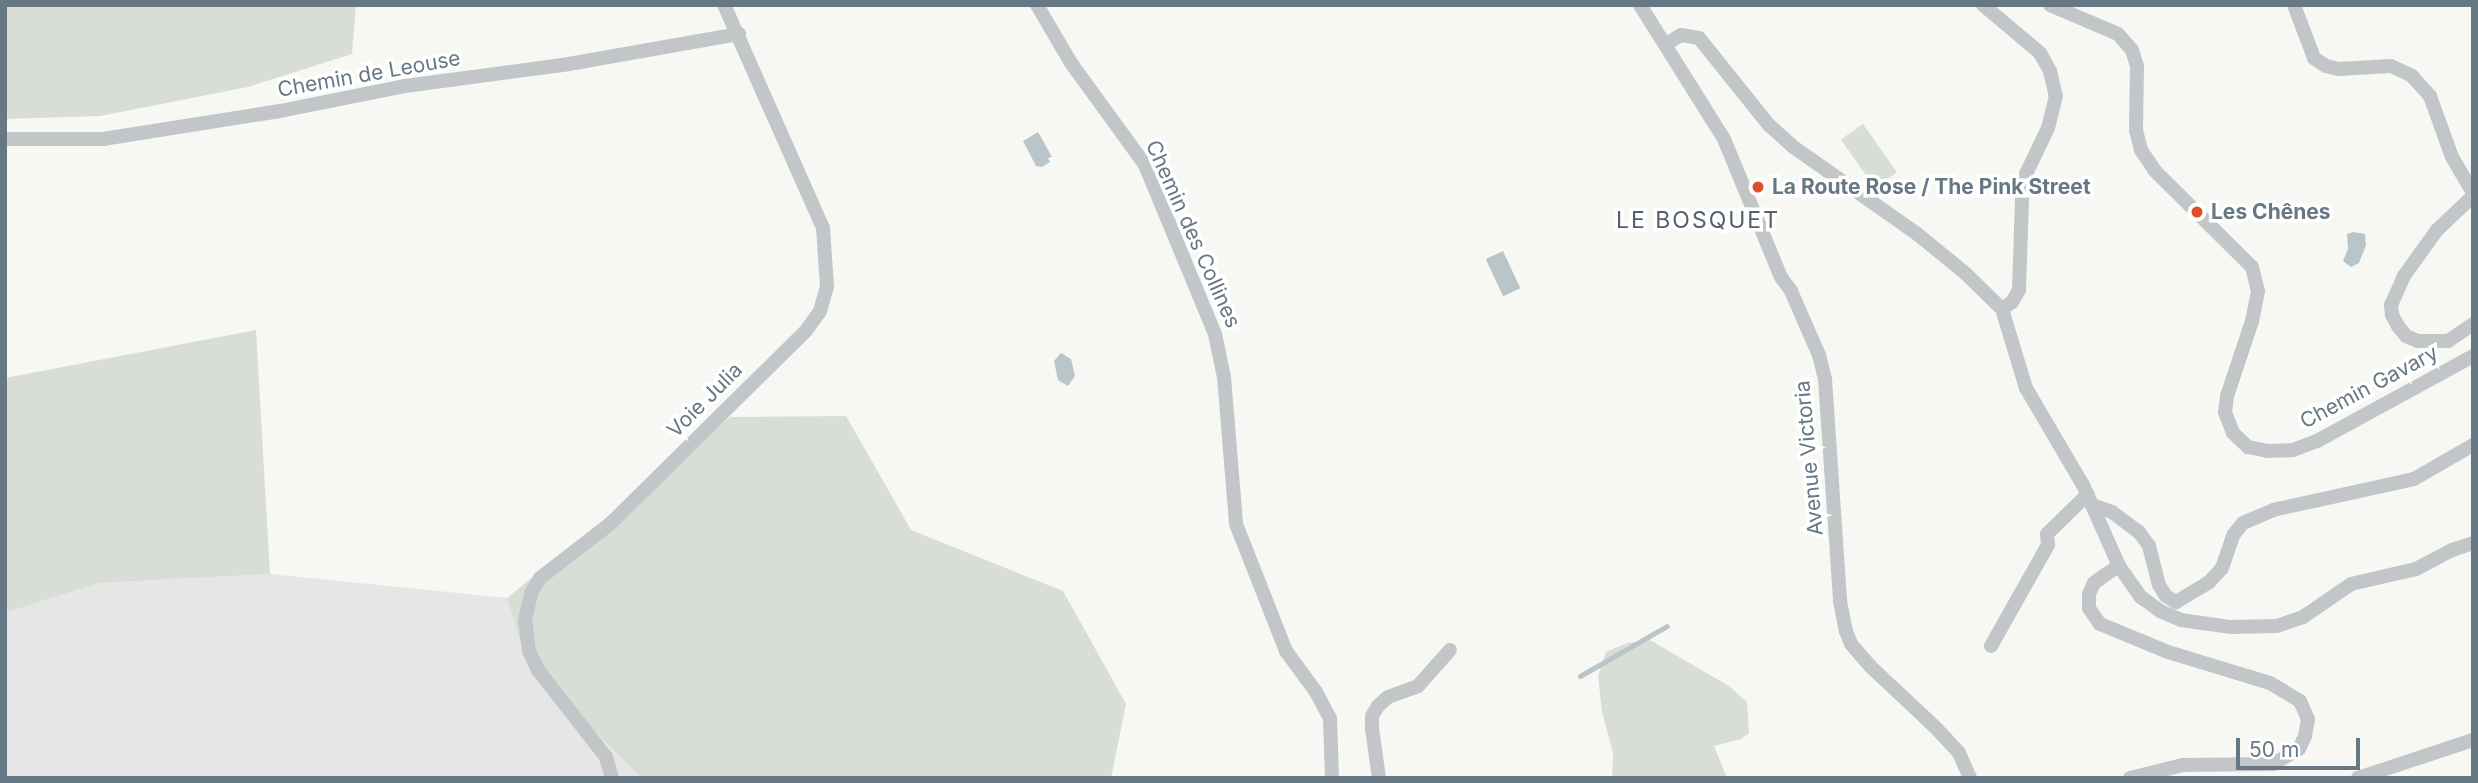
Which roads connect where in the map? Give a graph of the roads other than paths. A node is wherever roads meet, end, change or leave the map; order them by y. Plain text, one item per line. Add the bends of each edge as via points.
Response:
1 (724, 5) edge
2 (1037, 5) edge
3 (1640, 5) edge
4 (1983, 5) edge
5 (2050, 5) edge
6 (2294, 5) edge
7 (739, 34) junction
8 (1667, 44) junction
9 (5, 139) edge
10 (2473, 195) edge
11 (2002, 309) junction
12 (2473, 324) edge
13 (2473, 356) edge
14 (2473, 446) edge
15 (2090, 500) junction
16 (2473, 543) edge
17 (2119, 566) junction
18 (1990, 646) dead end
19 (1451, 650) dead end
20 (2473, 740) edge
21 (612, 778) edge
22 (1332, 778) edge
23 (1379, 778) edge
24 (1970, 778) edge
25 (2130, 778) edge
26 (2358, 778) edge

1 - 7 street, Voie Julia
2 - 22 street, Chemin des Collines via 1071,63 1145,166 1208,314 1224,377 1236,524 1286,651 1330,718
3 - 8 street, Avenue Victoria
4 - 11 street via 2040,53 2056,96 2048,128 2026,174 2019,290
5 - 13 street, Chemin Gavary via 2118,34 2133,50 2141,150 2155,171 2252,267 2259,291 2225,412 2233,433 2248,447 2292,450 2317,441
6 - 10 street via 2314,58 2326,66 2391,66 2412,76 2430,96 2452,157
7 - 9 street, Chemin de Leouse via 103,139
7 - 21 street, Voie Julia via 823,229 827,286 820,311 805,332 610,524 540,578 531,593 525,620 534,661 606,757
8 - 11 street via 1681,35 1699,38 1769,125 1792,146 1916,233
8 - 24 street, Avenue Victoria via 1724,139 1819,355 1846,632 1871,667 1959,754
10 - 12 street via 2437,230 2404,276 2391,304 2398,326 2418,341 2448,341
11 - 15 street via 2026,388
14 - 15 street via 2414,479 2273,510 2243,523 2234,534 2222,568 2209,582 2176,602 2159,585 2149,546 2139,532
15 - 17 street
15 - 18 street via 2047,534 2048,545
16 - 17 street via 2416,569 2351,584 2290,624 2255,628 2206,625 2160,611 2141,597
17 - 25 street via 2094,583 2089,594 2089,608 2101,624 2158,648 2270,683 2300,701 2308,719 2299,749 2273,764 2183,765
19 - 23 street via 1419,686 1388,697 1378,706 1372,728
20 - 26 street

